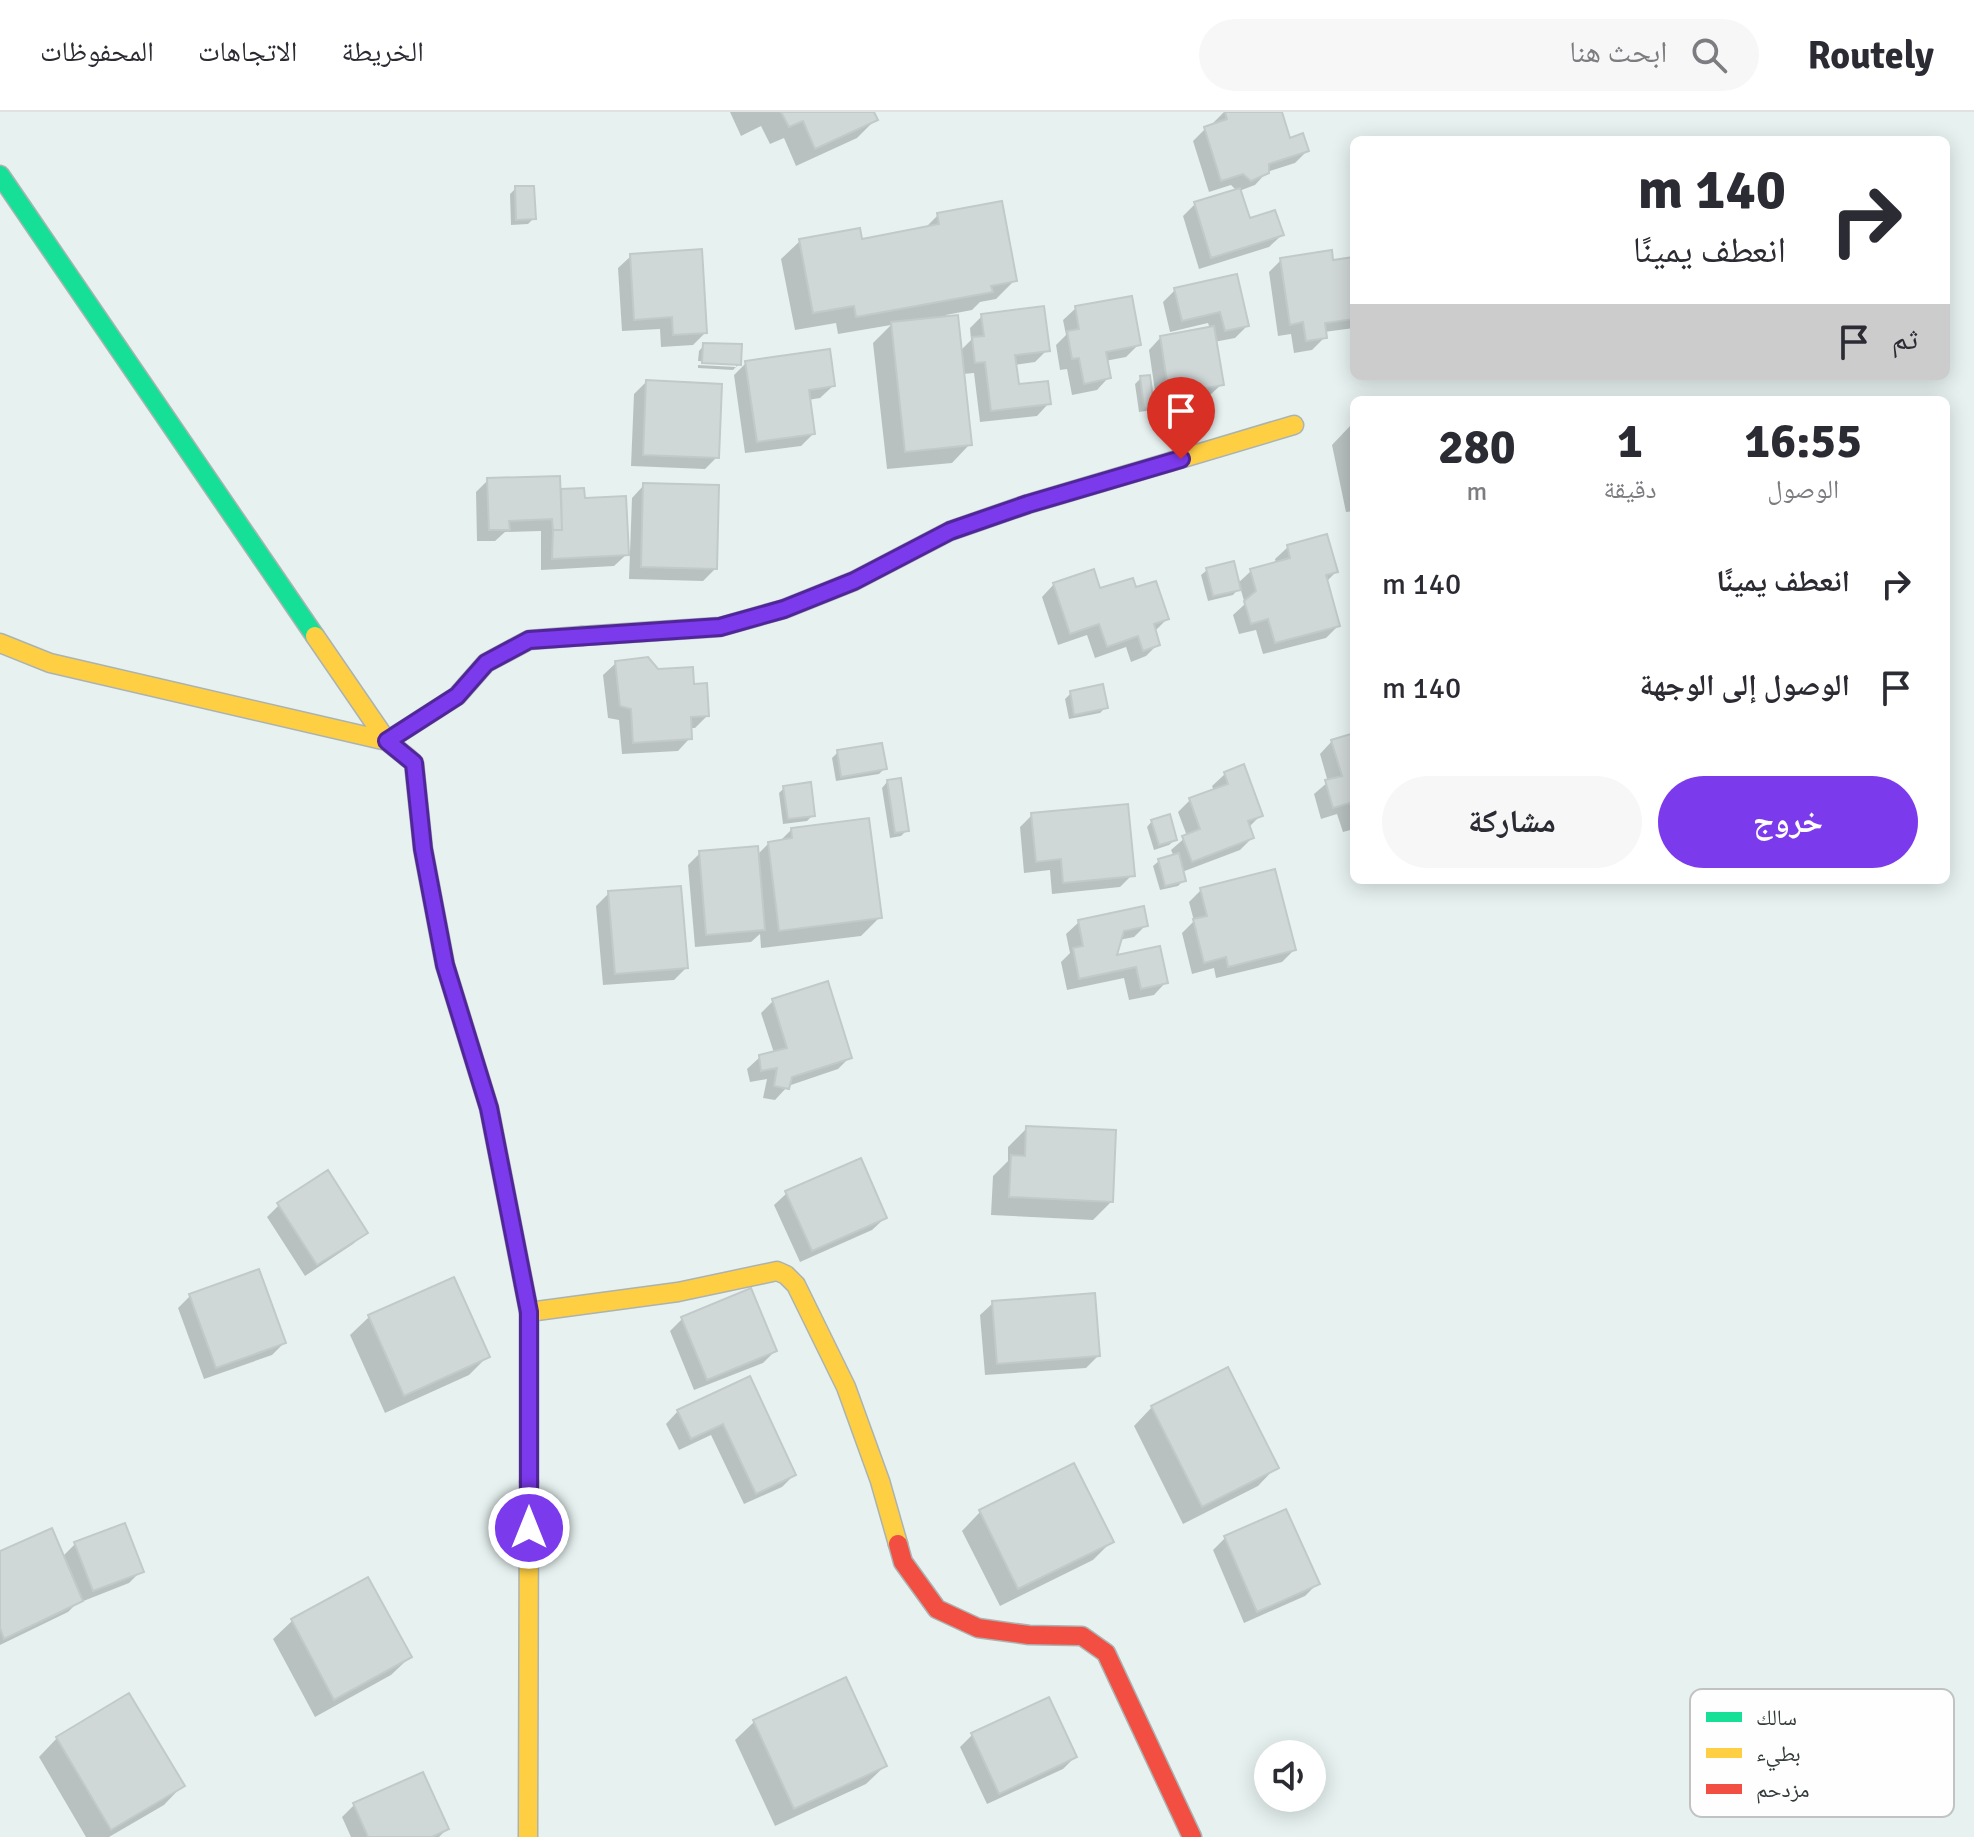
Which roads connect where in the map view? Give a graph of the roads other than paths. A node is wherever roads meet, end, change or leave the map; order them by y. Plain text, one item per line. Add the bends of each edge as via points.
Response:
1 (0, 175) edge
2 (1294, 425) dead end
3 (0, 643) edge
4 (387, 741) junction
5 (529, 1312) junction
6 (528, 1837) edge
7 (1192, 1837) edge

1 - 4 street
2 - 4 street via 950,531 854,581 733,624 529,640 486,663 457,696
3 - 4 street via 50,663
4 - 5 street via 414,763 423,849 445,965 489,1108
5 - 6 street
5 - 7 street via 678,1292 777,1271 786,1275 796,1285 846,1387 903,1562 928,1597 937,1609 978,1628 1082,1636 1106,1653

